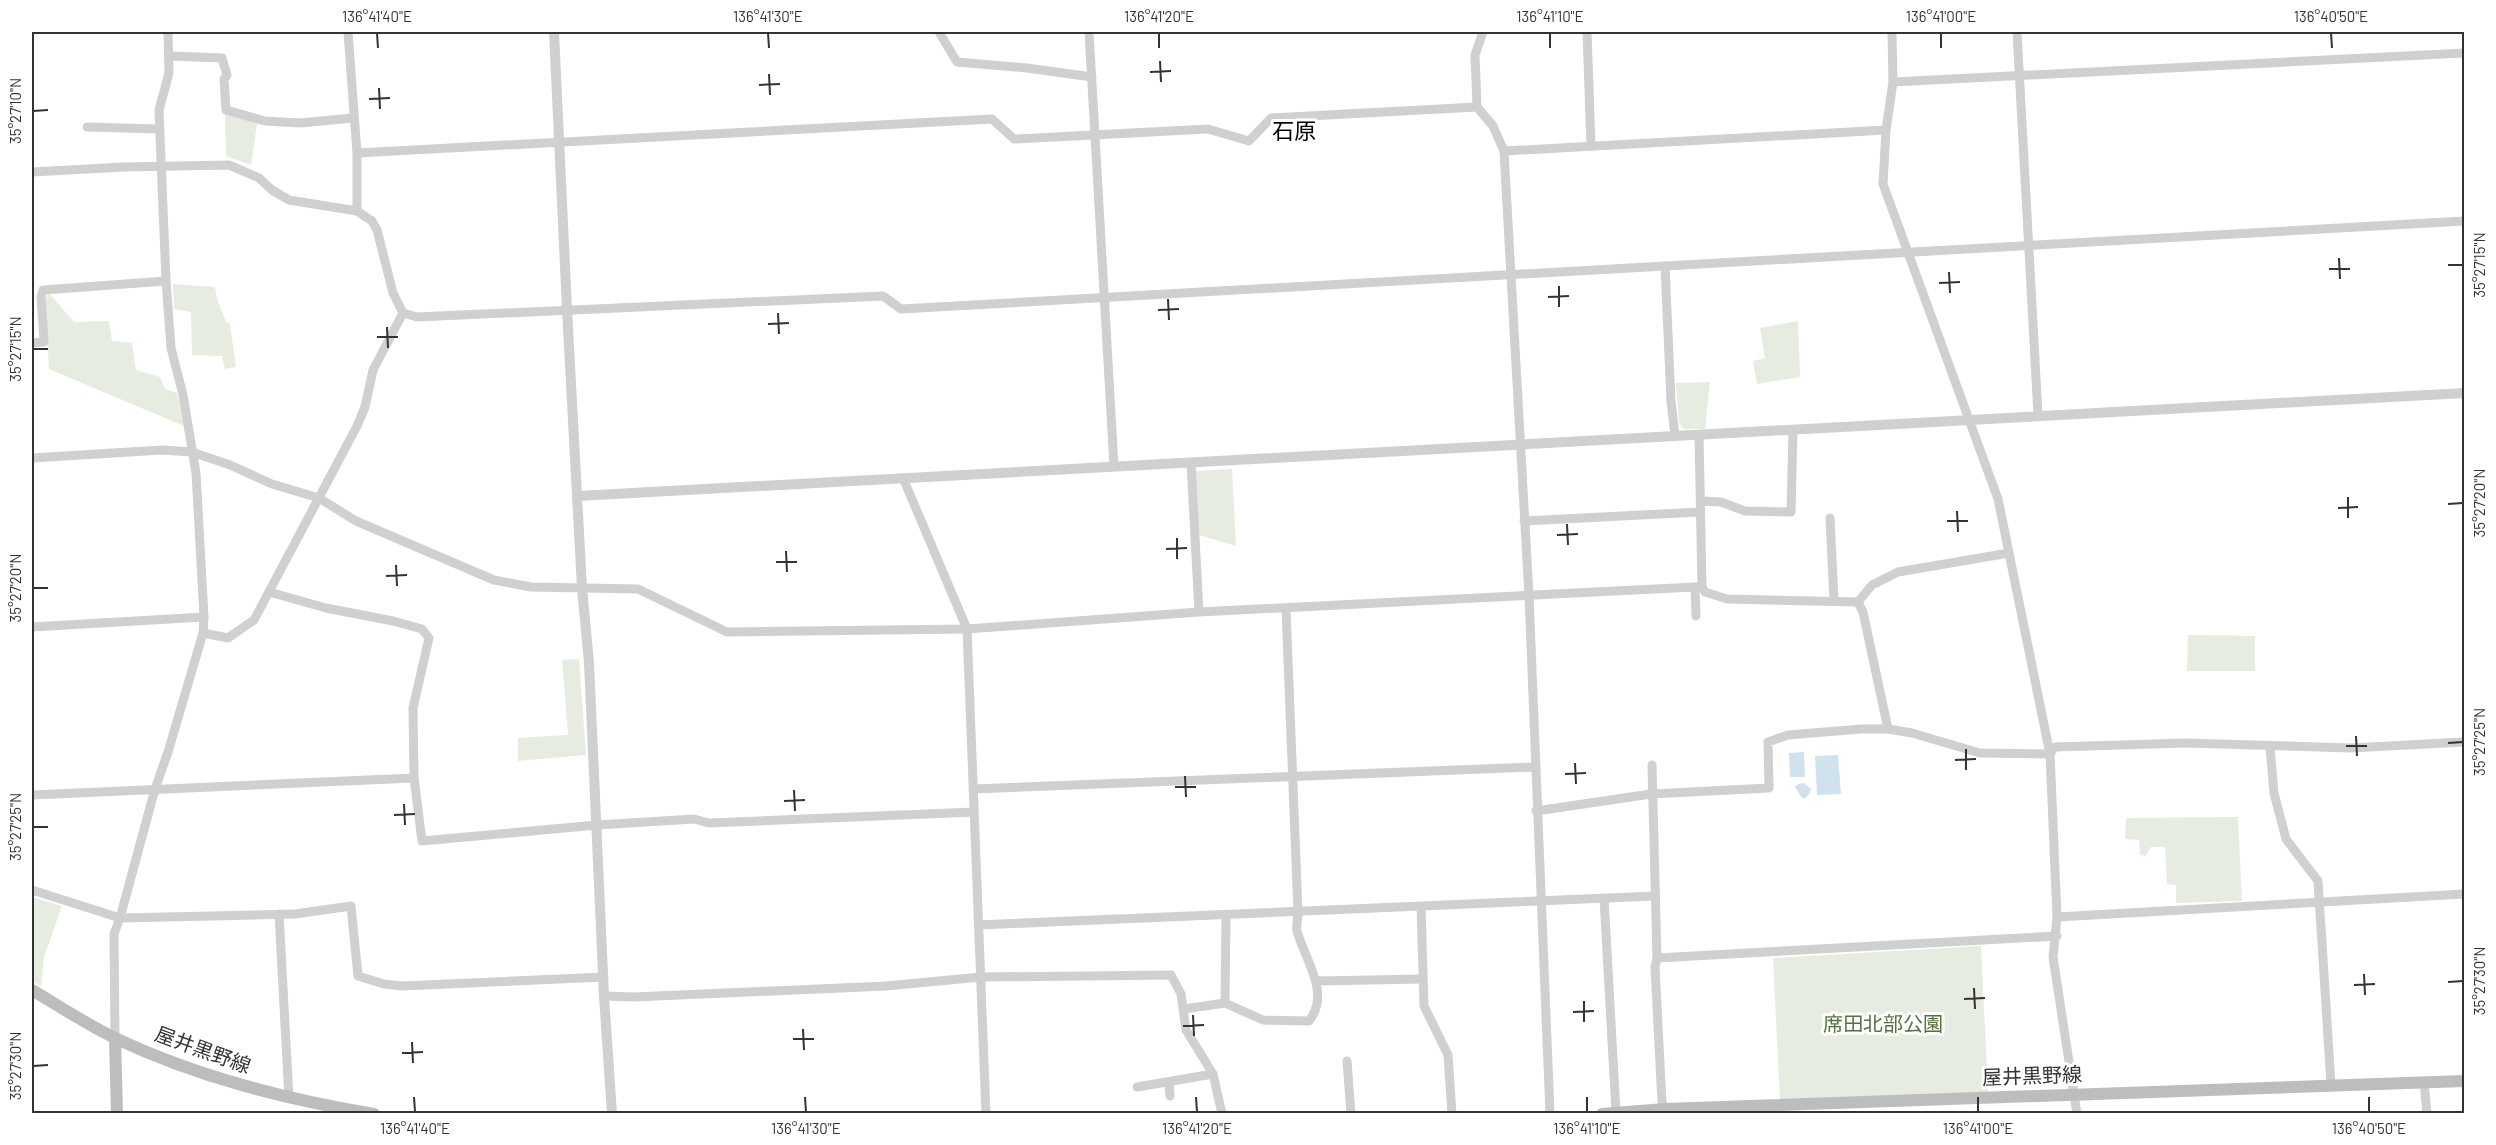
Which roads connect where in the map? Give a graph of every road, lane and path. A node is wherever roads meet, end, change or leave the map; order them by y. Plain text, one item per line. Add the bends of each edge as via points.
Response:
1 (168, 32) edge
2 (348, 32) edge
3 (554, 32) edge
4 (939, 32) edge
5 (1089, 32) edge
6 (1483, 32) edge
7 (1587, 32) edge
8 (1892, 32) edge
9 (2017, 32) edge
10 (2464, 53) edge
11 (170, 56) junction
12 (1092, 77) junction
13 (2019, 77) junction
14 (1893, 82) junction
15 (1477, 107) junction
16 (353, 118) junction
17 (87, 127) dead end
18 (159, 129) junction
19 (1886, 130) junction
20 (1095, 135) junction
21 (560, 142) junction
22 (1591, 146) junction
23 (1504, 151) junction
24 (357, 153) junction
25 (160, 166) junction
26 (32, 172) edge
27 (357, 211) junction
28 (2464, 221) edge
29 (2029, 246) junction
30 (1908, 253) junction
31 (1665, 266) junction
32 (1510, 274) junction
33 (166, 281) junction
34 (1105, 296) junction
35 (567, 309) junction
36 (403, 313) junction
37 (32, 343) edge
38 (2464, 393) edge
39 (2038, 415) junction
40 (1970, 419) junction
41 (1793, 430) junction
42 (1699, 435) junction
43 (1675, 436) junction
44 (1520, 445) junction
45 (192, 452) junction
46 (32, 458) edge
47 (1191, 463) junction
48 (1114, 466) junction
49 (903, 478) junction
50 (578, 496) junction
51 (319, 498) junction
52 (1701, 501) junction
53 (1700, 512) junction
54 (1830, 518) dead end
55 (1524, 521) junction
56 (2009, 553) junction
57 (1699, 587) junction
58 (582, 588) junction
59 (269, 592) junction
60 (1529, 596) junction
61 (1834, 602) junction
62 (1857, 602) junction
63 (1286, 609) junction
64 (1199, 612) junction
65 (1696, 616) dead end
66 (204, 617) junction
67 (32, 627) edge
68 (967, 629) junction
69 (203, 633) junction
70 (1888, 729) junction
71 (2464, 742) edge
72 (2270, 747) junction
73 (2050, 754) junction
74 (1652, 765) dead end
75 (1535, 767) junction
76 (1292, 776) junction
77 (414, 778) junction
78 (155, 789) junction
79 (973, 789) junction
80 (1651, 794) junction
81 (32, 795) edge
82 (1536, 811) junction
83 (974, 812) junction
84 (597, 825) junction
85 (32, 890) edge
86 (2464, 894) edge
87 (1655, 896) junction
88 (1604, 898) junction
89 (1542, 902) junction
90 (2320, 903) junction
91 (1421, 907) junction
92 (1298, 912) junction
93 (279, 914) junction
94 (1226, 915) junction
95 (2057, 917) junction
96 (120, 918) junction
97 (978, 925) junction
98 (2057, 936) junction
99 (1657, 958) junction
100 (604, 976) junction
101 (981, 977) junction
102 (1422, 979) junction
103 (1317, 981) junction
104 (32, 990) edge
105 (604, 996) junction
106 (1225, 1004) junction
107 (1184, 1009) junction
108 (116, 1038) junction
109 (1347, 1061) dead end
110 (1213, 1074) junction
111 (2464, 1081) edge
112 (1169, 1082) junction
113 (2424, 1082) junction
114 (2331, 1085) junction
115 (1137, 1087) dead end
116 (1170, 1095) dead end
117 (2074, 1095) junction
118 (289, 1098) junction
119 (1665, 1109) junction
120 (1765, 1109) edge
121 (356, 1112) edge
122 (1616, 1112) junction
123 (117, 1113) edge
124 (374, 1113) edge
125 (612, 1113) edge
126 (986, 1113) edge
127 (1222, 1113) edge
128 (1351, 1113) edge
129 (1452, 1113) edge
130 (1550, 1113) edge
131 (1602, 1113) edge
132 (2076, 1113) edge
133 (2427, 1113) edge

1 - 11 street
2 - 16 street
3 - 21 street
4 - 12 street via 957,62
5 - 12 street
6 - 15 street via 1475,55
7 - 22 street
8 - 14 street
9 - 13 street
10 - 13 street
11 - 16 street via 222,58 227,75 226,110 265,121 300,123
11 - 18 street
12 - 20 street
13 - 14 street
13 - 29 street
14 - 19 street
15 - 20 street via 1271,118 1249,141 1208,129
15 - 23 street via 1493,126
16 - 24 street
17 - 18 street
18 - 25 street
19 - 22 street
19 - 30 street via 1883,184
20 - 21 street via 1014,139 992,118
20 - 34 street
21 - 24 street
21 - 35 street
22 - 23 street
23 - 32 street
24 - 27 street
25 - 26 street
25 - 27 street via 229,165 259,178 289,200
25 - 33 street
27 - 36 street via 372,221 377,230 393,293
28 - 29 street
29 - 30 street
29 - 39 street
30 - 31 street
30 - 40 street
31 - 32 street
31 - 43 street
32 - 34 street
32 - 44 street
33 - 37 street via 43,290 44,342
33 - 45 street via 171,348
34 - 35 street via 901,309 883,296
34 - 48 street
35 - 36 street via 417,317
35 - 50 street
36 - 51 street via 373,370 357,426
38 - 39 street
39 - 40 street
40 - 41 street
40 - 56 street via 1998,499
41 - 42 street
41 - 52 street via 1791,512 1744,510 1721,502
42 - 43 street
42 - 52 street
43 - 44 street
44 - 47 street
44 - 55 street
45 - 46 street via 162,450
45 - 51 street
45 - 66 street
47 - 48 street
47 - 64 street
48 - 49 street
49 - 50 street
49 - 68 street
50 - 58 street
51 - 58 street via 356,521 494,580 531,587
51 - 59 street
52 - 53 street
53 - 55 street
53 - 57 street
54 - 61 street
55 - 60 street
56 - 62 street via 1898,572 1872,585
56 - 73 street
57 - 60 street
57 - 61 street via 1727,599
57 - 65 street
58 - 68 street via 638,589 727,632
58 - 84 street
59 - 69 street via 254,620 238,632 228,638
59 - 77 street via 422,629 429,638 413,708
60 - 63 street
60 - 75 street
61 - 62 street
62 - 70 street via 1863,612
63 - 64 street
63 - 76 street
64 - 68 street
66 - 67 street
66 - 69 street
68 - 79 street
69 - 78 street
70 - 73 street via 1980,753
70 - 80 street via 1788,735 1768,742 1769,788
71 - 72 street via 2351,748
72 - 73 street via 2186,743 2067,746 2055,747
72 - 90 street via 2274,793 2286,839 2318,881
73 - 95 street
74 - 80 street
75 - 76 street
75 - 82 street
76 - 79 street
76 - 92 street
77 - 78 street
77 - 84 street via 422,841
78 - 81 street
78 - 96 street
79 - 83 street
80 - 82 street
80 - 87 street
82 - 89 street
83 - 84 street
83 - 97 street
84 - 100 street
85 - 96 street
86 - 90 street
87 - 88 street
87 - 99 street
88 - 89 street
88 - 122 street
89 - 91 street
89 - 130 street
90 - 95 street
90 - 114 street
91 - 92 street
91 - 102 street
92 - 94 street
92 - 103 street via 1297,929
93 - 96 street
93 - 100 street via 351,906 358,976 384,984
93 - 118 street
94 - 97 street
94 - 106 street
95 - 98 street
96 - 108 street via 114,934
97 - 101 street
98 - 99 street
98 - 117 street via 2053,957
99 - 119 street
100 - 105 street
101 - 105 street via 886,986
101 - 107 street via 1171,975
101 - 126 street
102 - 103 street
102 - 129 street via 1424,1006 1448,1055
103 - 106 street via 1316,1012 1310,1021 1263,1020
104 - 108 main road, 屋井黒野線
105 - 125 street
106 - 107 street
107 - 110 street via 1185,1030
108 - 118 main road, 屋井黒野線 via 240,1086
108 - 123 main road
109 - 128 street
110 - 112 street
110 - 127 street
111 - 113 main road, 屋井黒野線
112 - 115 street
112 - 116 street
113 - 114 main road, 屋井黒野線
113 - 133 street
114 - 117 main road, 屋井黒野線
117 - 120 main road, 屋井黒野線
117 - 132 street
118 - 121 main road, 屋井黒野線
119 - 120 main road, 屋井黒野線
119 - 122 main road, 屋井黒野線
121 - 124 main road, 屋井黒野線
122 - 131 main road, 屋井黒野線

